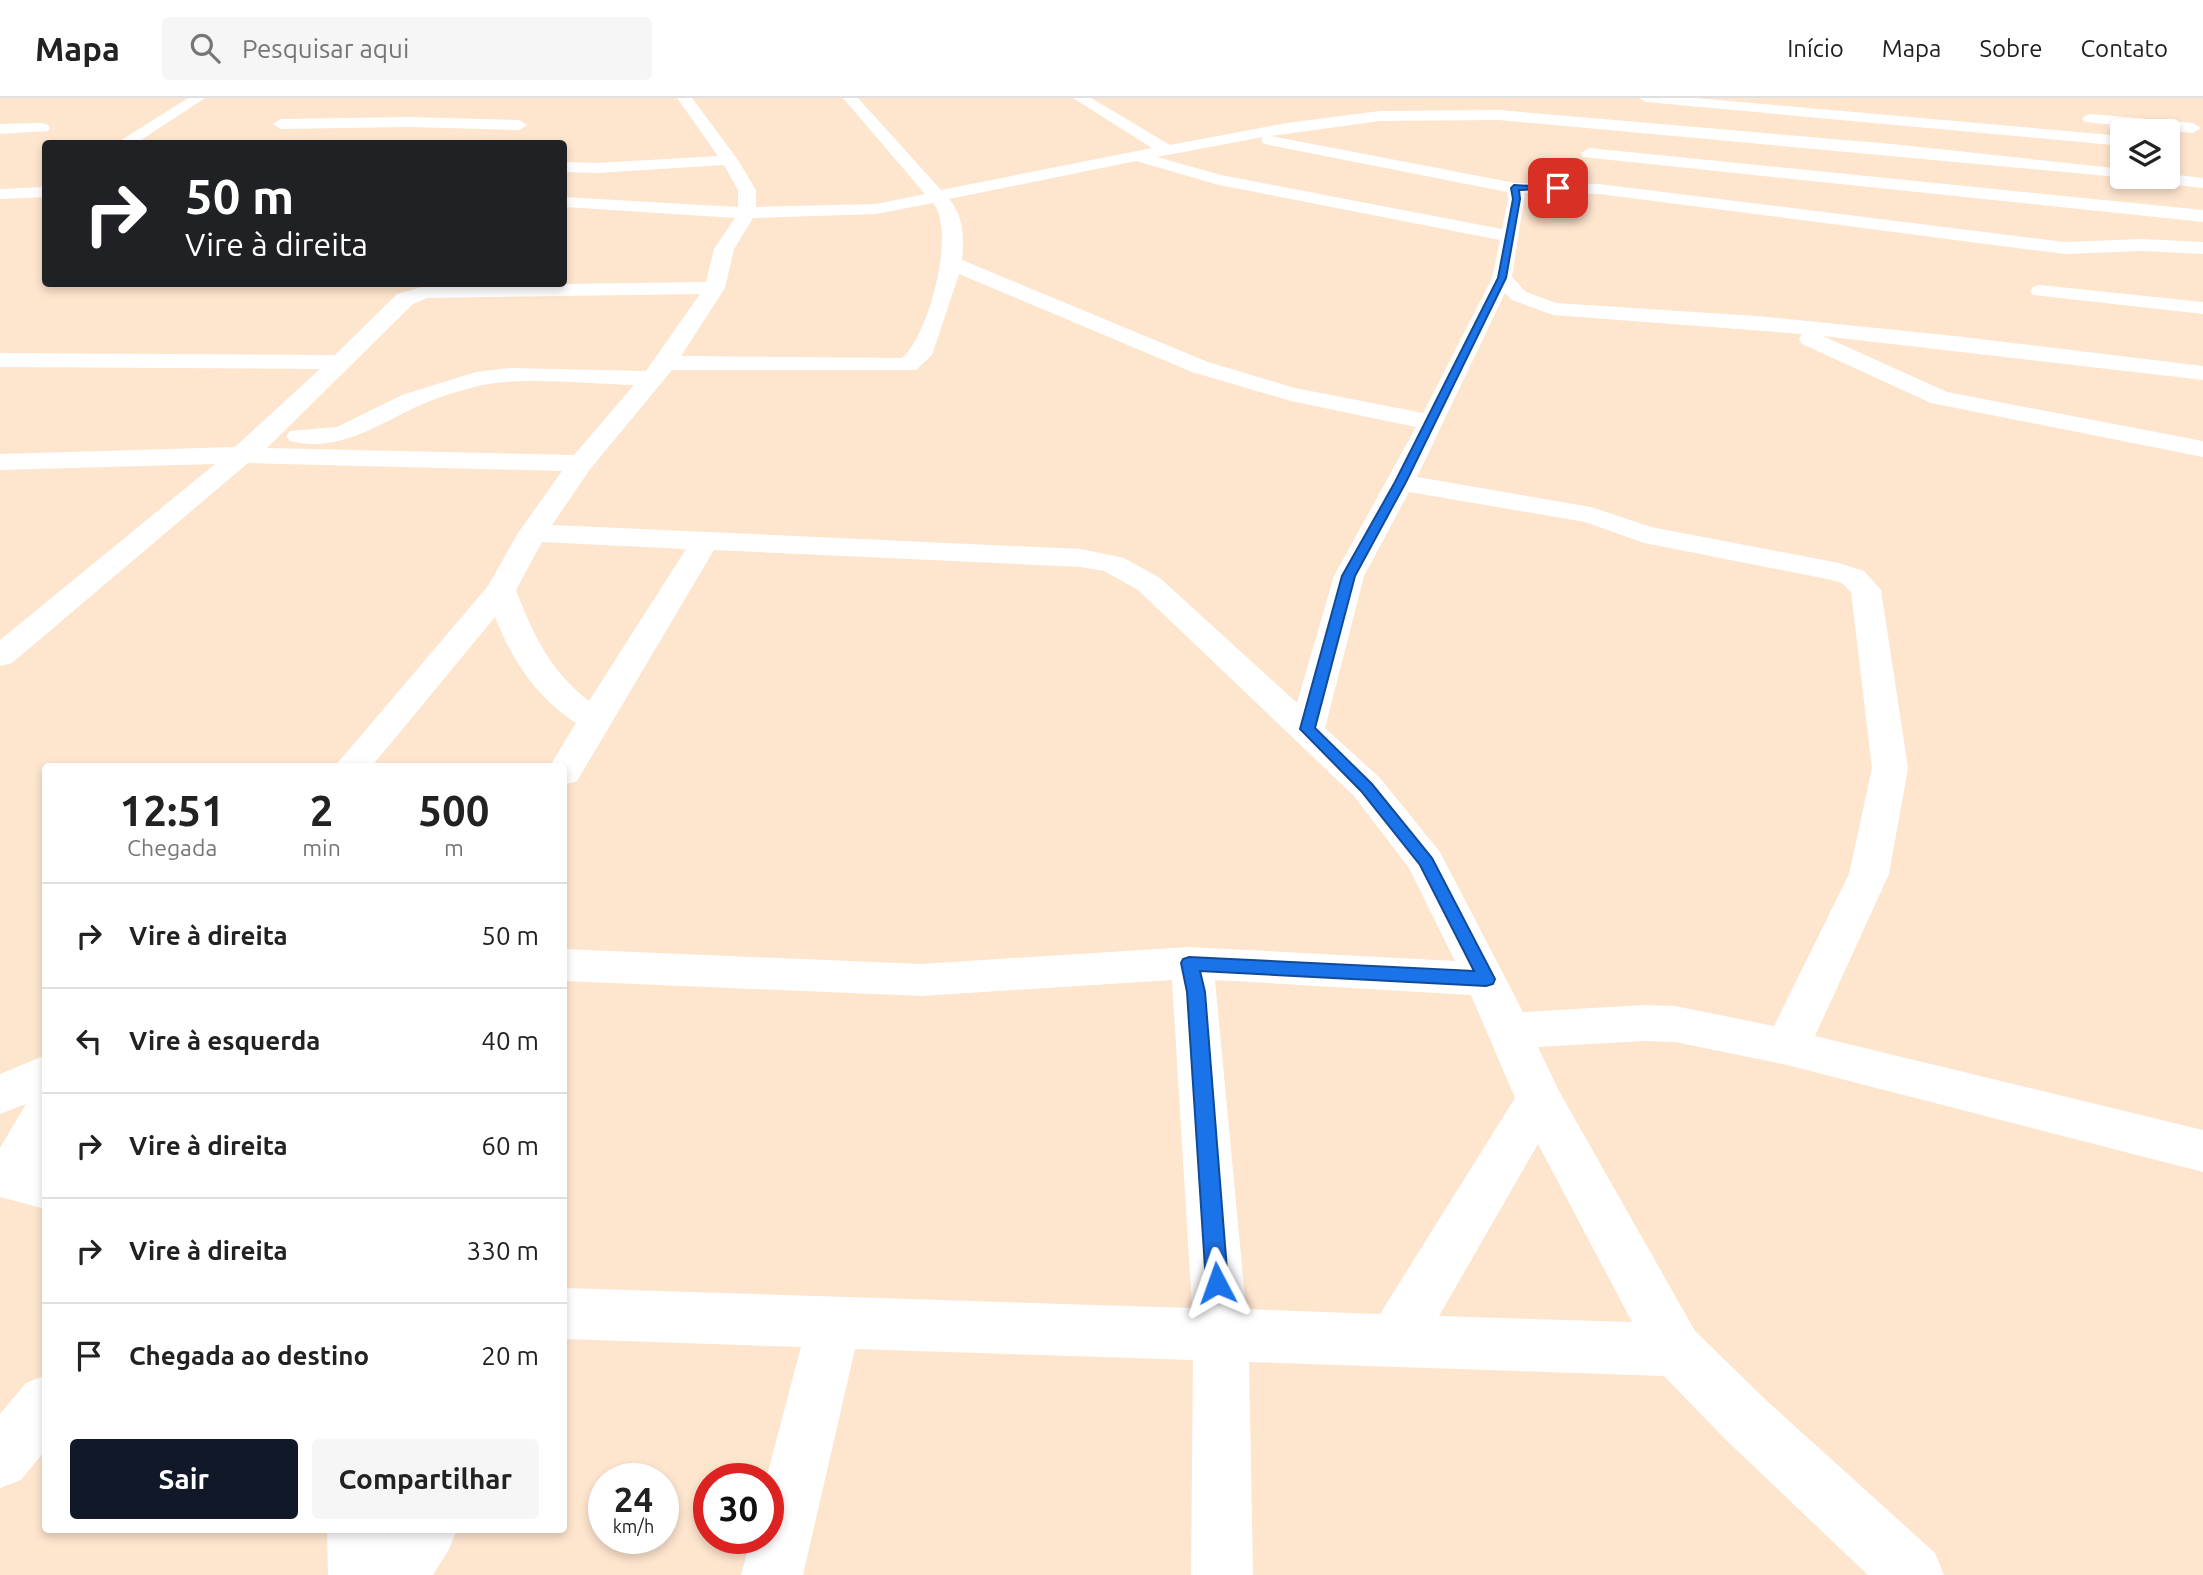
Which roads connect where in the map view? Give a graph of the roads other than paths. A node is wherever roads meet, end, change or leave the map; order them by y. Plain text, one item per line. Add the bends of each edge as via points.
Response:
1 (198, 98) edge
2 (684, 98) edge
3 (849, 98) edge
4 (1080, 98) edge
5 (1438, 98) edge
6 (1646, 98) edge
7 (283, 103) dead end
8 (525, 107) dead end
9 (1983, 110) dead end
10 (2176, 113) dead end
11 (1380, 116) junction
12 (2075, 118) dead end
13 (519, 125) junction
14 (1609, 125) junction
15 (42, 128) dead end
16 (0, 129) edge
17 (2005, 131) junction
18 (1282, 134) junction
19 (2200, 134) edge
20 (130, 140) edge
21 (515, 140) edge
22 (2110, 140) edge
23 (1167, 150) junction
24 (1138, 156) junction
25 (730, 160) junction
26 (1581, 164) junction
27 (567, 167) edge
28 (2110, 173) edge
29 (2180, 180) edge
30 (2203, 183) edge
31 (1514, 188) junction
32 (1599, 189) junction
33 (42, 192) edge
34 (0, 194) edge
35 (938, 198) junction
36 (567, 202) edge
37 (747, 213) junction
38 (2203, 216) edge
39 (1510, 236) junction
40 (2203, 248) edge
41 (953, 264) junction
42 (1502, 278) junction
43 (715, 288) junction
44 (2040, 291) dead end
45 (2203, 308) edge
46 (1757, 323) junction
47 (0, 360) edge
48 (342, 362) junction
49 (659, 371) junction
50 (2203, 373) edge
51 (1430, 422) junction
52 (265, 436) junction
53 (2203, 449) edge
54 (242, 455) junction
55 (10, 462) edge
56 (582, 463) junction
57 (0, 481) edge
58 (1401, 482) junction
59 (532, 533) junction
60 (705, 541) junction
61 (501, 590) junction
62 (0, 656) edge
63 (595, 720) junction
64 (1307, 729) junction
65 (356, 763) edge
66 (567, 768) edge
67 (1189, 963) junction
68 (567, 965) edge
69 (1486, 979) junction
70 (1510, 1031) junction
71 (1787, 1047) junction
72 (42, 1076) edge
73 (0, 1096) edge
74 (1539, 1100) junction
75 (42, 1122) edge
76 (2203, 1151) edge
77 (18, 1179) edge
78 (567, 1318) edge
79 (834, 1323) junction
80 (1221, 1336) junction
81 (1395, 1339) junction
82 (1676, 1350) junction
83 (42, 1408) edge
84 (0, 1459) edge
85 (357, 1533) edge
86 (425, 1533) edge
87 (359, 1575) edge
88 (397, 1575) edge
89 (772, 1575) edge
90 (1222, 1575) edge
91 (1913, 1575) edge

1 - 20 street
2 - 25 street
3 - 35 street
4 - 23 street
5 - 11 street
6 - 17 street
7 - 13 street via 281,124
8 - 13 street
9 - 17 street
10 - 19 street
11 - 14 street via 1499,115
11 - 18 street
12 - 19 street
13 - 21 street
14 - 26 street
14 - 28 street
15 - 16 street
17 - 22 street
18 - 23 street
18 - 31 street via 1404,169
23 - 24 street
24 - 35 street
24 - 39 street via 1219,180
25 - 27 street
25 - 37 street via 747,190
26 - 32 street via 1580,182
26 - 38 street
29 - 30 street
31 - 32 street
31 - 39 street via 1517,199
32 - 40 street via 2053,247
33 - 34 street
35 - 37 street via 876,209
35 - 41 street via 949,210 953,225
36 - 37 street
37 - 43 street via 724,249
39 - 42 street
41 - 49 street via 920,355 908,365
41 - 51 street via 1200,367 1292,394
42 - 46 street via 1519,296 1553,309
42 - 51 street
43 - 48 street via 425,292 405,299
43 - 49 street
44 - 45 street
46 - 50 street
46 - 53 street via 1820,343 1940,398
47 - 48 street
48 - 52 street
49 - 52 street via 492,376 411,400 342,434
49 - 56 street
51 - 58 street
52 - 54 street
54 - 55 street
54 - 56 street
54 - 62 street
55 - 57 street
56 - 59 street
58 - 64 street via 1349,576
58 - 71 street via 1591,515 1644,534 1839,572 1862,584 1890,768 1869,874
59 - 60 street
59 - 61 street
60 - 63 street
60 - 64 street via 1082,558 1113,564 1149,583
61 - 63 street via 517,637 533,663 559,694
61 - 65 street
63 - 66 street
64 - 69 street via 1367,787 1426,862
67 - 68 street via 920,980
67 - 69 street
67 - 80 street via 1196,992
69 - 70 street
70 - 71 street via 1675,1024
70 - 74 street
71 - 76 street
72 - 73 street
74 - 81 street
74 - 82 street
75 - 77 street
78 - 79 street
79 - 80 street
79 - 89 street
80 - 81 street
80 - 90 street
81 - 82 street
82 - 91 street
83 - 84 street
85 - 87 street
86 - 88 street

